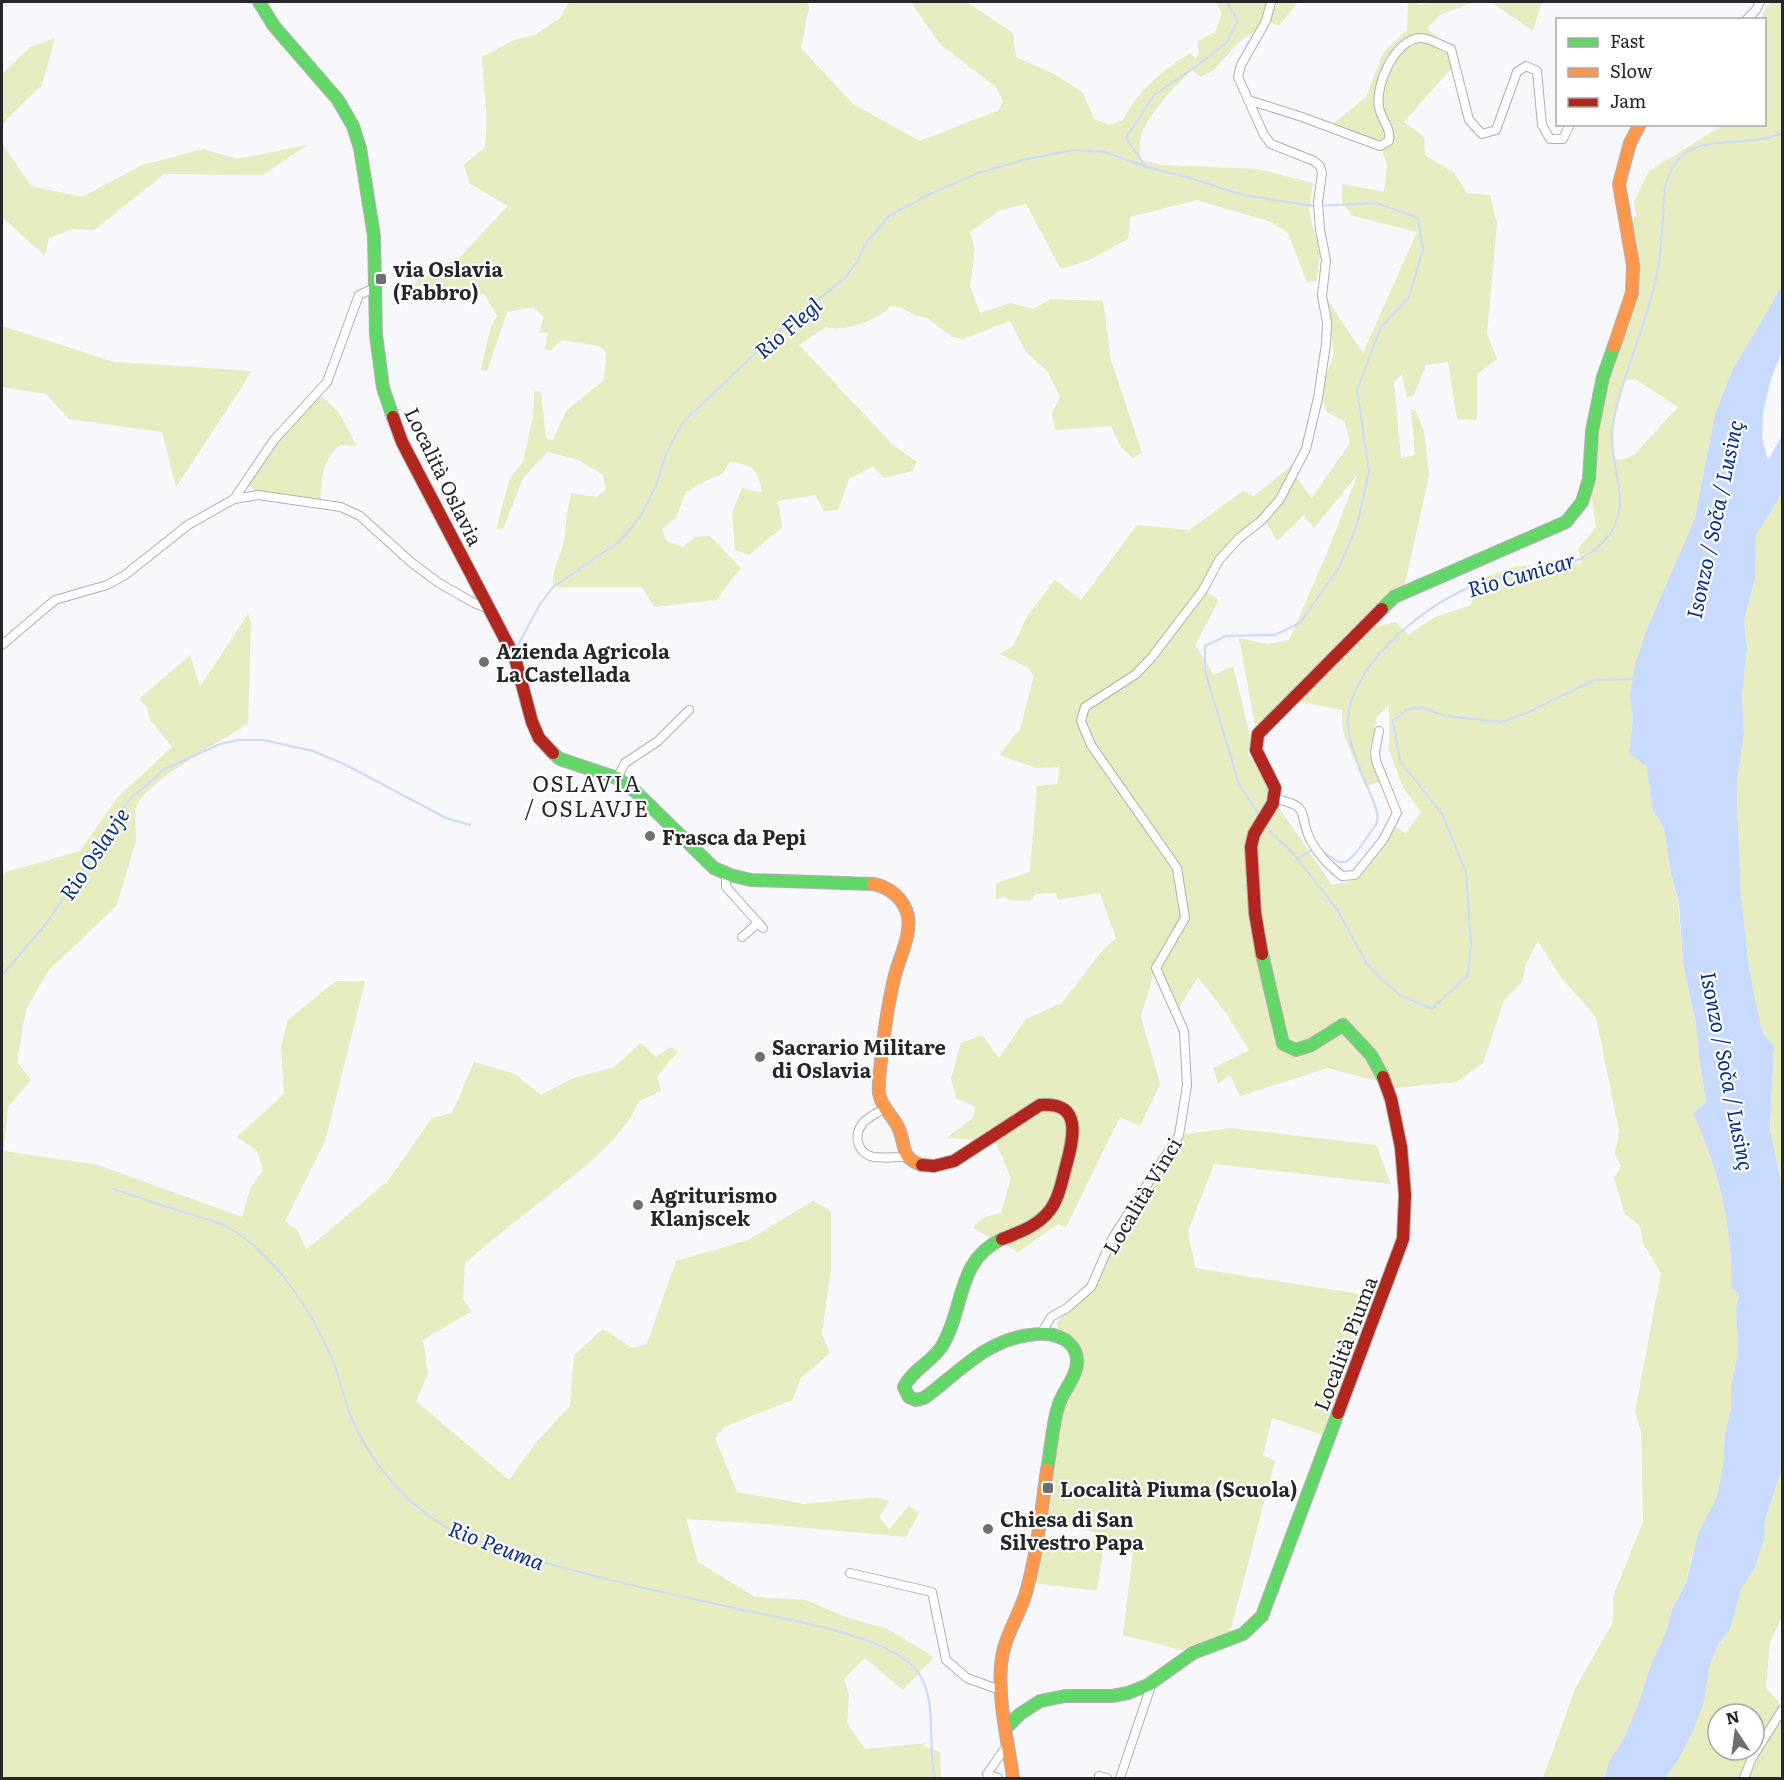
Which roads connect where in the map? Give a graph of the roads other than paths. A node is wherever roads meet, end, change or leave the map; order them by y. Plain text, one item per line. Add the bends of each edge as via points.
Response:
1 (259, 2) edge
2 (1271, 2) edge
3 (1760, 2) edge
4 (1748, 18) edge
5 (1248, 100) junction
6 (1569, 126) edge
7 (1639, 126) edge
8 (376, 287) junction
9 (246, 481) junction
10 (258, 495) junction
11 (234, 499) junction
12 (489, 606) junction
13 (2, 645) edge
14 (688, 710) dead end
15 (1379, 731) dead end
16 (616, 778) junction
17 (1275, 799) junction
18 (726, 874) junction
19 (742, 937) dead end
20 (885, 1108) junction
21 (907, 1155) junction
22 (1041, 1334) junction
23 (850, 1574) dead end
24 (1148, 1685) junction
25 (1000, 1690) junction
26 (1782, 1710) edge
27 (1006, 1728) junction
28 (1008, 1744) junction
29 (998, 1779) edge
30 (1012, 1779) edge
31 (1120, 1779) edge
32 (1744, 1779) edge

1 - 8 street, Località Oslavia via 274,26 344,108 357,138 375,236
2 - 5 street via 1266,21 1238,77
3 - 4 street
5 - 6 street via 1380,146 1389,141 1390,132 1379,109 1383,77 1399,48 1409,40 1422,38 1451,49 1469,120 1482,134 1496,130 1517,72 1526,66 1536,71 1542,125 1550,139 1563,140
5 - 22 street, Località Vinci via 1271,144 1314,161 1322,173 1318,217 1326,260 1322,296 1327,322 1318,398 1306,449 1280,499 1219,561 1203,590 1152,657 1136,674 1085,707 1081,721 1091,745 1177,868 1185,918 1156,968 1184,1031 1187,1086 1179,1135 1112,1239 1091,1287 1051,1317
7 - 17 street via 1618,184 1633,265 1632,293 1603,377 1592,431 1589,478 1581,502 1566,522 1394,597 1258,734 1256,752 1275,786
8 - 9 street via 358,294 327,382 274,440
8 - 12 street, Località Oslavia via 379,369 396,425 419,477
9 - 10 street
9 - 11 street
10 - 11 street
10 - 12 street via 341,507 360,516 439,583
11 - 13 street via 188,525 107,585 55,600
12 - 16 street, Località Oslavia via 512,651 535,728 548,748 568,762
14 - 16 street via 658,741 626,763
15 - 17 street via 1376,761 1397,813 1383,840 1355,875 1342,876 1322,860 1309,838 1303,813 1293,802
16 - 18 street, Località Oslavia via 636,792 705,860
17 - 24 street, Località Piuma via 1252,841 1252,891 1262,959 1283,1044 1296,1050 1343,1025 1374,1058 1396,1111 1406,1206 1403,1239 1262,1616 1243,1634 1193,1653
18 - 19 street via 726,887 761,926
18 - 20 street via 757,880 875,884 899,897 906,909 908,926 886,1010 879,1089
20 - 21 street via 899,1127
20 - 21 street via 862,1123 857,1134 859,1146 874,1157
21 - 22 street via 924,1165 948,1164 1045,1104 1054,1105 1071,1120 1073,1138 1052,1208 1035,1226 995,1240 977,1257 946,1339 934,1356 906,1381 906,1393 914,1400 924,1398 981,1350 1003,1340
22 - 25 street via 1068,1342 1074,1349 1076,1370 1056,1417 1031,1572 1004,1643
23 - 25 street via 932,1592 946,1660 967,1678
24 - 27 street, Località Piuma via 1112,1696 1065,1696 1040,1701
24 - 31 street via 1150,1689
25 - 27 street
26 - 32 street via 1752,1758
27 - 28 street
28 - 29 street via 987,1774
28 - 30 street

